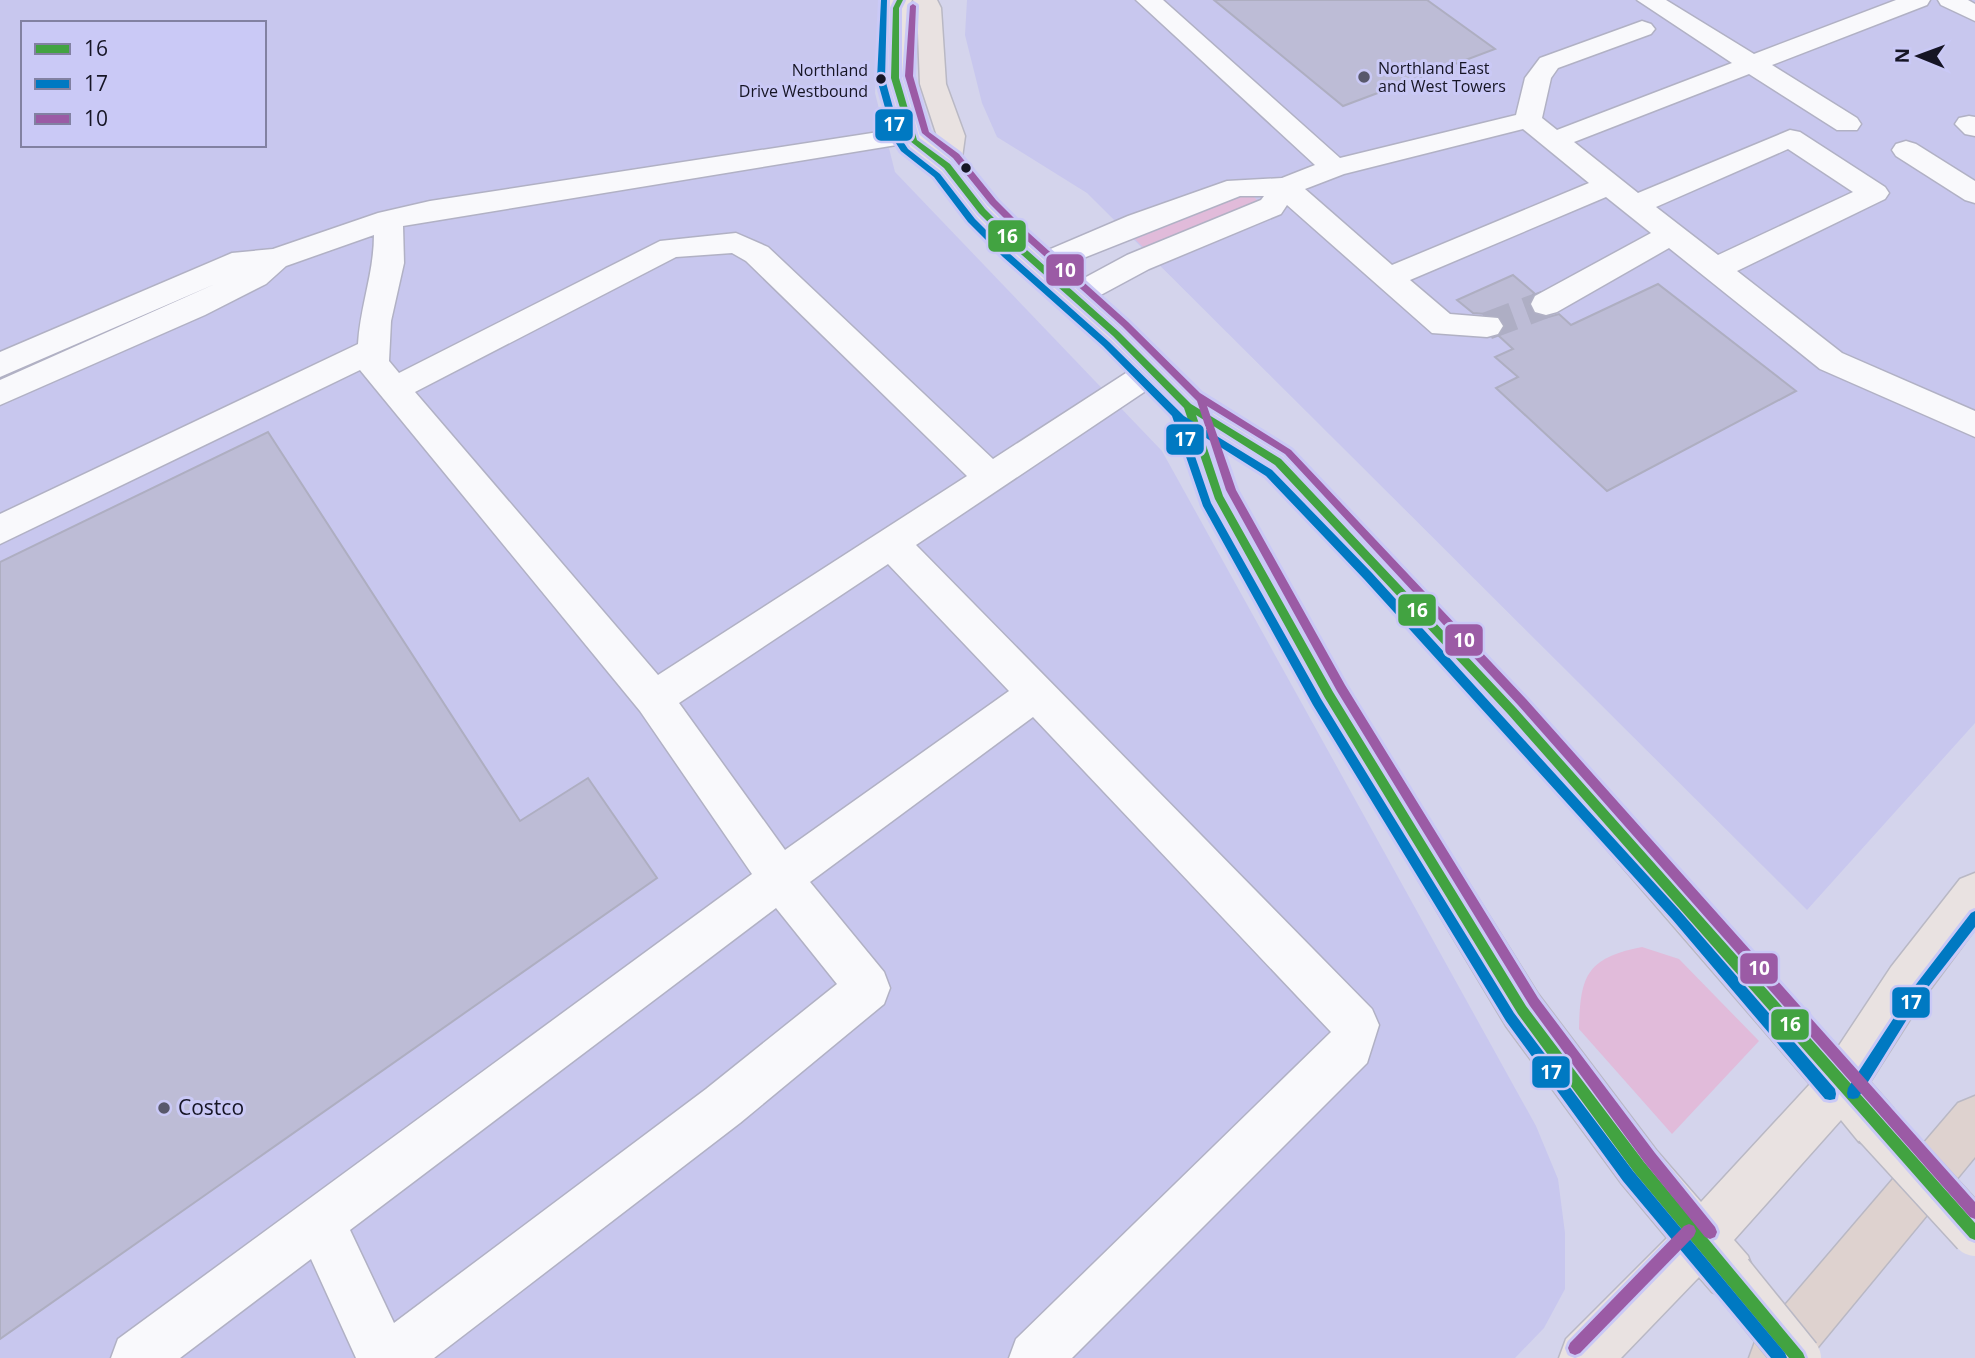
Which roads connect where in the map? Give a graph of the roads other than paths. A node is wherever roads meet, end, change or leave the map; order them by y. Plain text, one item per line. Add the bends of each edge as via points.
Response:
1 (900, 0) edge
2 (925, 0) edge
3 (1148, 0) edge
4 (1649, 0) edge
5 (1918, 0) edge
6 (1950, 0) edge
7 (1975, 14) edge
8 (1643, 29) dead end
9 (1751, 64) junction
10 (1528, 120) junction
11 (1847, 124) dead end
12 (911, 135) junction
13 (1555, 139) junction
14 (1906, 150) dead end
15 (947, 166) junction
16 (1335, 168) junction
17 (1608, 185) junction
18 (1285, 187) junction
19 (1975, 194) edge
20 (1634, 205) junction
21 (388, 220) junction
22 (1671, 234) junction
23 (1038, 266) junction
24 (1715, 269) junction
25 (1388, 278) junction
26 (1073, 297) junction
27 (1546, 304) tunnel mouth
28 (1487, 326) tunnel mouth
29 (373, 349) junction
30 (40, 361) junction
31 (0, 365) edge
32 (1154, 370) junction
33 (394, 388) junction
34 (0, 393) edge
35 (1188, 406) junction
36 (1975, 425) edge
37 (990, 477) junction
38 (0, 530) edge
39 (891, 543) junction
40 (1036, 693) junction
41 (654, 699) junction
42 (780, 879) junction
43 (1975, 894) edge
44 (1841, 1085) junction
45 (1975, 1120) edge
46 (320, 1222) junction
47 (1975, 1233) edge
48 (1714, 1257) junction
49 (137, 1358) edge
50 (383, 1358) edge
51 (391, 1358) edge
52 (1035, 1358) edge
53 (1585, 1358) edge
54 (1775, 1358) edge
55 (1798, 1358) edge

1 - 12 main road via 895,78
2 - 15 main road via 933,84 951,136
3 - 16 lane
4 - 9 lane
5 - 9 lane
6 - 7 lane
8 - 10 lane via 1549,63 1538,78
9 - 11 lane
9 - 13 lane
10 - 13 lane
10 - 16 lane
12 - 15 main road
12 - 21 lane
13 - 17 lane
14 - 19 lane
15 - 23 main road via 982,211
16 - 18 lane
17 - 20 lane
17 - 25 lane
18 - 23 lane via 1237,187
18 - 25 lane
18 - 26 lane via 1271,207 1138,262
20 - 22 lane
20 - 24 lane via 1790,138 1875,193
21 - 29 lane via 389,263
21 - 30 lane via 275,259 256,277
22 - 24 lane
22 - 27 lane
23 - 26 main road
24 - 36 lane via 1831,362
25 - 28 lane via 1443,325
26 - 32 main road
29 - 33 lane via 373,364
29 - 38 lane
30 - 31 lane
30 - 34 lane
32 - 35 main road
32 - 37 lane
33 - 37 lane via 670,248 736,243 757,254
33 - 41 lane
35 - 44 main road via 1278,463 1351,538 1530,731
35 - 48 main road via 1217,496 1329,695 1508,988 1639,1167
37 - 39 lane
39 - 40 lane
39 - 41 lane
40 - 42 lane
40 - 52 lane via 1356,1025 1351,1046
41 - 42 lane
42 - 46 lane
42 - 51 lane via 868,988 723,1105
43 - 44 main road via 1907,983
44 - 47 main road, bridge
44 - 48 main road
45 - 54 highway
46 - 49 lane
46 - 50 lane
48 - 53 main road
48 - 55 main road, bridge

